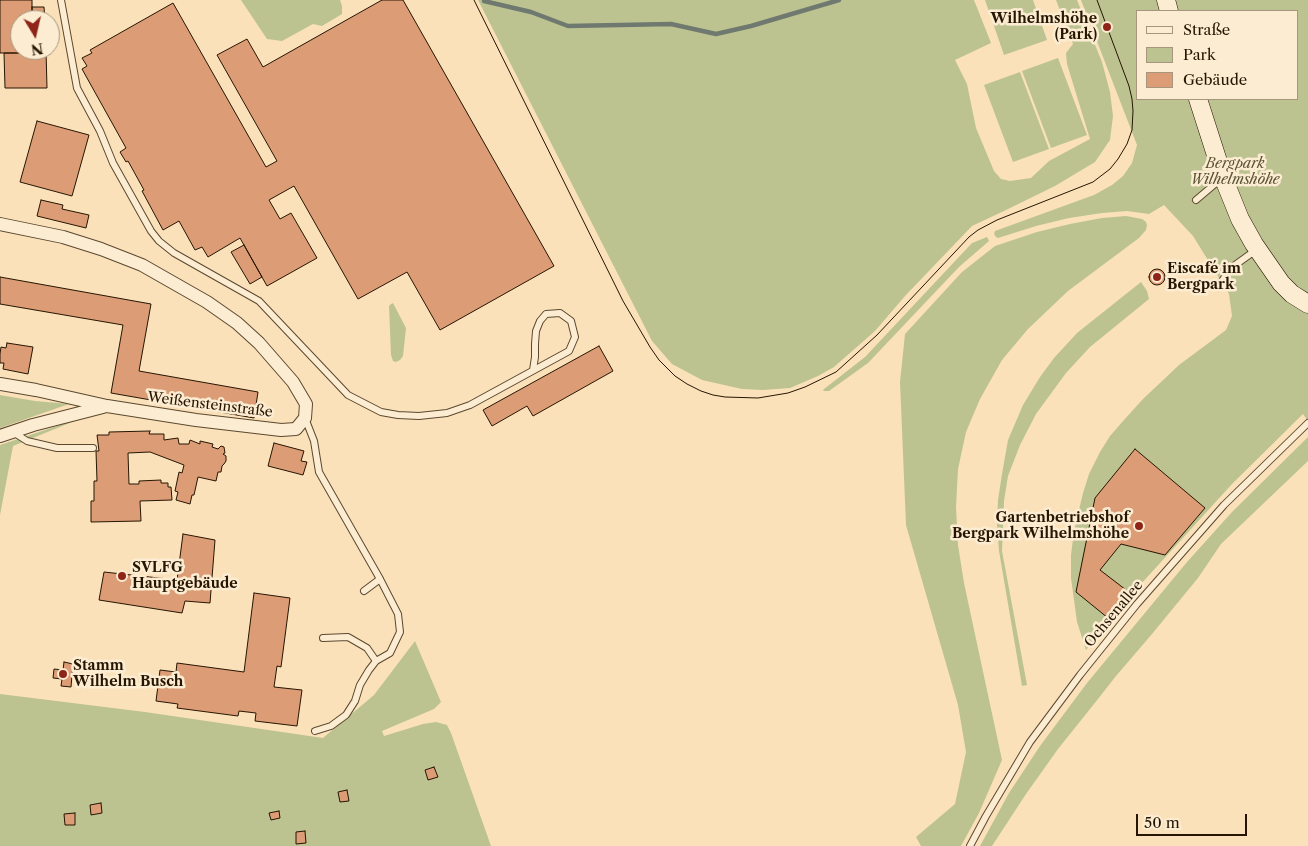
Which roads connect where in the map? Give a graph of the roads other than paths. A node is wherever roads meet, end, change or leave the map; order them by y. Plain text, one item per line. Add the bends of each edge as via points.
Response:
1 (61, 0) edge
2 (1198, 100) edge
3 (1223, 177) junction
4 (1196, 200) dead end
5 (0, 224) edge
6 (1257, 249) junction
7 (1218, 288) dead end
8 (1308, 304) edge
9 (533, 370) junction
10 (0, 384) edge
11 (107, 406) junction
12 (305, 418) junction
13 (1308, 423) edge
14 (13, 432) junction
15 (0, 436) edge
16 (93, 448) dead end
17 (380, 579) junction
18 (364, 591) dead end
19 (323, 638) dead end
20 (376, 661) junction
21 (315, 731) dead end
22 (970, 846) edge

1 - 9 lane via 77,88 150,232 174,253 259,301 348,396 381,412 398,415 447,413 470,405
2 - 3 main road
3 - 4 lane
3 - 6 main road via 1240,219
5 - 12 street via 101,249 142,265 207,302 260,343 293,382 306,404
6 - 7 lane via 1232,268
6 - 8 main road via 1292,294
9 - 9 lane via 536,331 540,321 546,314 560,313 571,321 576,336 568,351
10 - 11 street, Weißensteinstraße
11 - 12 street, Weißensteinstraße via 281,430 296,429
11 - 14 street, Weißensteinstraße
12 - 17 lane via 314,442 319,472
13 - 22 lane, Ochsenallee via 1224,505 1080,675 1030,742
14 - 15 street, Weißensteinstraße
14 - 16 lane via 27,441 57,448
17 - 18 lane
17 - 20 lane via 398,614 400,632 390,653
19 - 20 lane via 348,637 367,648
20 - 21 lane via 346,715 331,726

